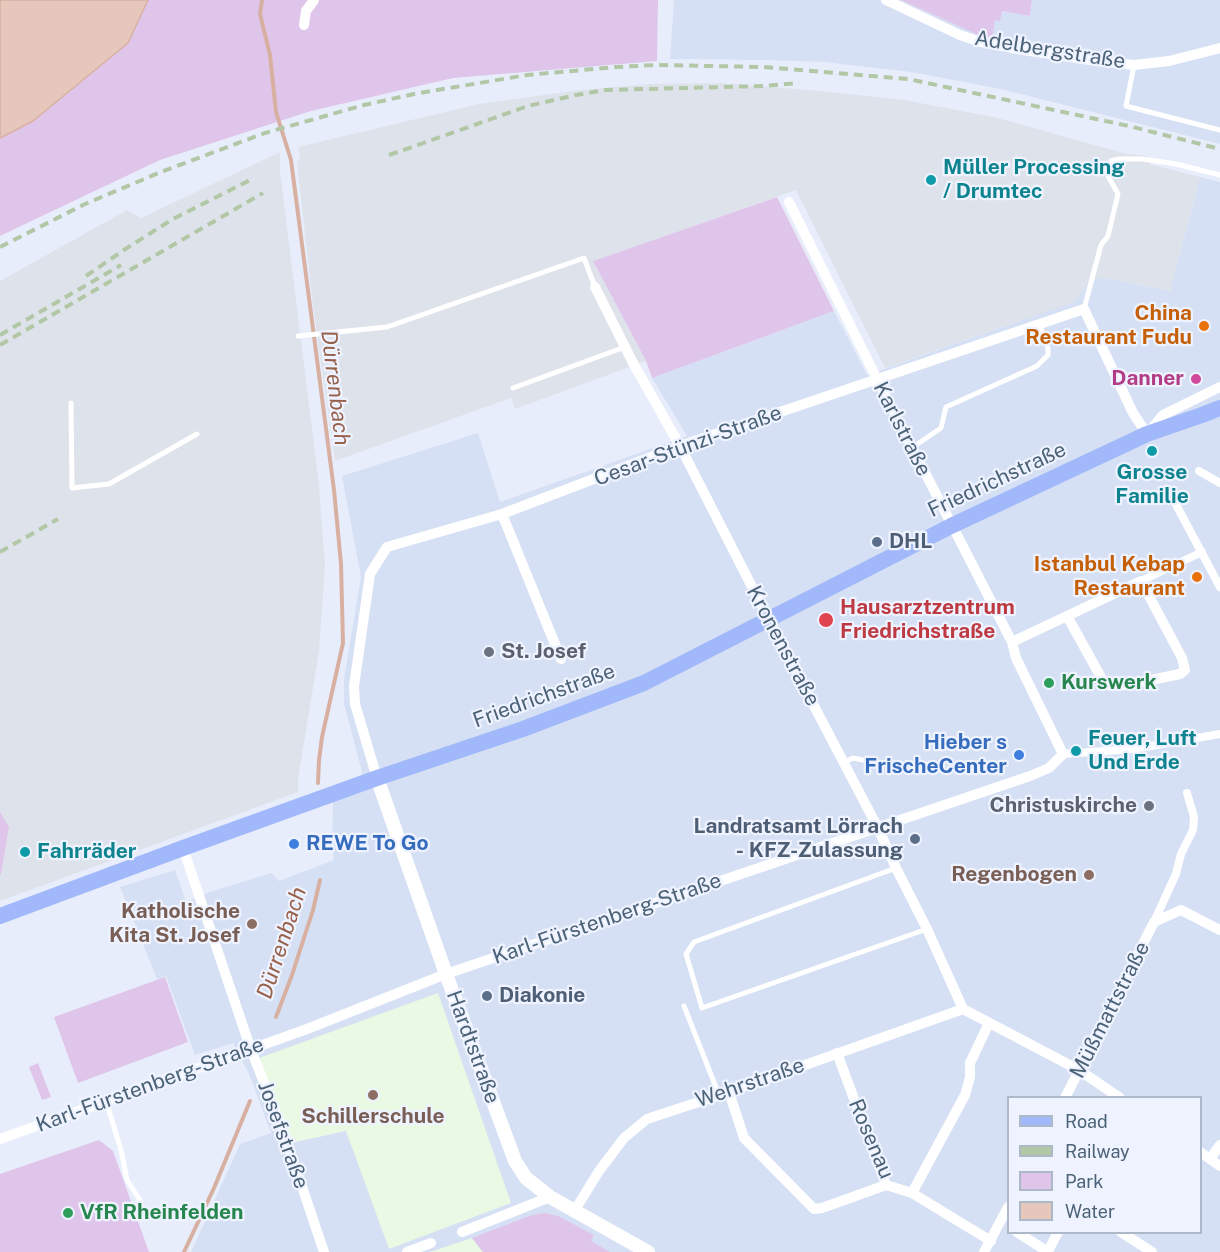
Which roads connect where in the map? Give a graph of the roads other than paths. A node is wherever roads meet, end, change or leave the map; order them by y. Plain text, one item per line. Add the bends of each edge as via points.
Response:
1 (314, 0) edge
2 (886, 0) edge
3 (306, 5) edge
4 (304, 25) dead end
5 (1220, 48) edge
6 (1134, 65) junction
7 (1220, 130) edge
8 (1220, 175) edge
9 (789, 202) dead end
10 (595, 288) joint
11 (1084, 309) junction
12 (1040, 324) junction
13 (298, 336) dead end
14 (625, 347) junction
15 (877, 380) junction
16 (1220, 387) edge
17 (513, 388) dead end
18 (71, 403) dead end
19 (1220, 408) edge
20 (197, 434) dead end
21 (1147, 434) junction
22 (680, 447) junction
23 (912, 448) junction
24 (1199, 471) dead end
25 (1220, 483) edge
26 (1172, 497) dead end
27 (502, 514) junction
28 (951, 526) junction
29 (1202, 552) junction
30 (1141, 581) junction
31 (1220, 587) edge
32 (1067, 616) junction
33 (769, 620) junction
34 (1012, 642) junction
35 (561, 659) dead end
36 (1220, 734) edge
37 (1063, 754) junction
38 (863, 760) dead end
39 (843, 763) junction
40 (377, 778) junction
41 (1187, 794) dead end
42 (878, 828) junction
43 (183, 848) junction
44 (896, 868) junction
45 (0, 916) edge
46 (1154, 922) junction
47 (927, 929) junction
48 (1220, 930) edge
49 (446, 974) junction
50 (684, 1006) dead end
51 (963, 1009) junction
52 (989, 1023) junction
53 (251, 1050) junction
54 (837, 1053) junction
55 (1079, 1070) junction
56 (724, 1093) junction
57 (1066, 1096) edge
58 (1117, 1096) edge
59 (106, 1101) junction
60 (0, 1139) edge
61 (1220, 1145) edge
62 (1202, 1153) edge
63 (1210, 1159) junction
64 (1220, 1166) edge
65 (886, 1185) junction
66 (912, 1193) junction
67 (550, 1197) junction
68 (140, 1200) dead end
69 (575, 1210) junction
70 (1004, 1225) edge
71 (462, 1232) dead end
72 (1019, 1234) edge
73 (1057, 1234) edge
74 (1123, 1234) edge
75 (991, 1240) junction
76 (431, 1243) dead end
77 (324, 1252) edge
78 (407, 1252) edge
79 (648, 1252) edge
80 (984, 1252) edge
81 (1048, 1252) edge
82 (1152, 1252) edge

1 - 3 street
2 - 6 street, Adelbergstraße via 981,42
3 - 4 street
5 - 6 street, Adelbergstraße via 1169,62
6 - 7 lane via 1126,106
8 - 11 lane via 1143,159 1111,161 1108,176 1118,194
9 - 15 street, Karlstraße
10 - 13 lane via 584,258 387,327
10 - 14 street, Kronenstraße
11 - 12 street, Cesar-Stünzi-Straße
11 - 21 street via 1133,413
12 - 15 street, Cesar-Stünzi-Straße
12 - 23 lane via 1048,355 1037,366 946,406 941,428
14 - 17 lane
14 - 22 street, Kronenstraße
15 - 22 street, Cesar-Stünzi-Straße
15 - 23 street, Karlstraße
16 - 21 street via 1163,415
18 - 20 lane via 72,488 108,484
19 - 21 main road, Friedrichstraße
21 - 28 main road, Friedrichstraße
22 - 27 street, Cesar-Stünzi-Straße
22 - 33 street, Kronenstraße
23 - 28 street, Karlstraße
24 - 25 street
26 - 29 street
27 - 35 street
27 - 40 street, Cesar-Stünzi-Straße via 387,548 370,574 354,686 355,704
28 - 33 main road, Friedrichstraße
28 - 34 street, Karlstraße
29 - 30 street
29 - 31 street
30 - 32 street
30 - 32 street via 1182,658 1185,670 1180,674 1127,686 1105,683
32 - 34 street
33 - 39 street, Kronenstraße
33 - 40 main road, Friedrichstraße via 644,683
34 - 37 street, Karlstraße
36 - 37 street via 1134,749
37 - 42 street, Karl-Fürstenberg-Straße via 1048,768 1030,776
38 - 39 lane via 853,758
39 - 42 street, Kronenstraße
40 - 43 main road, Friedrichstraße
40 - 49 street, Hardtstraße
41 - 46 street via 1194,817 1193,830
42 - 44 street, Kronenstraße
42 - 49 street, Karl-Fürstenberg-Straße
43 - 45 main road, Friedrichstraße
43 - 53 street, Josefstraße
44 - 47 street, Kronenstraße
44 - 47 lane via 694,942 686,954 702,1008
46 - 48 street via 1181,910
46 - 55 street, Müßmattstraße
47 - 51 street, Kronenstraße
49 - 53 street, Karl-Fürstenberg-Straße
49 - 67 street, Hardtstraße via 515,1161 526,1178
50 - 56 lane
51 - 52 street
51 - 54 street, Wehrstraße
52 - 55 street
52 - 66 street via 970,1062 965,1095
53 - 59 street, Karl-Fürstenberg-Straße
53 - 77 street, Josefstraße
54 - 56 street, Wehrstraße
54 - 65 street, Rosenau
55 - 57 street, Müßmattstraße
55 - 58 street
56 - 65 street via 744,1138 814,1209
56 - 69 street, Wehrstraße via 647,1119 624,1138
59 - 60 street, Karl-Fürstenberg-Straße
59 - 68 lane via 127,1180
61 - 63 street
62 - 63 street
63 - 64 street
65 - 66 street, Rosenau
66 - 75 street, Rosenau
67 - 69 street, Hardtstraße
67 - 71 street
69 - 79 street, Hardtstraße
70 - 75 street
72 - 81 street
73 - 81 street
74 - 82 street
75 - 80 street
76 - 78 street

